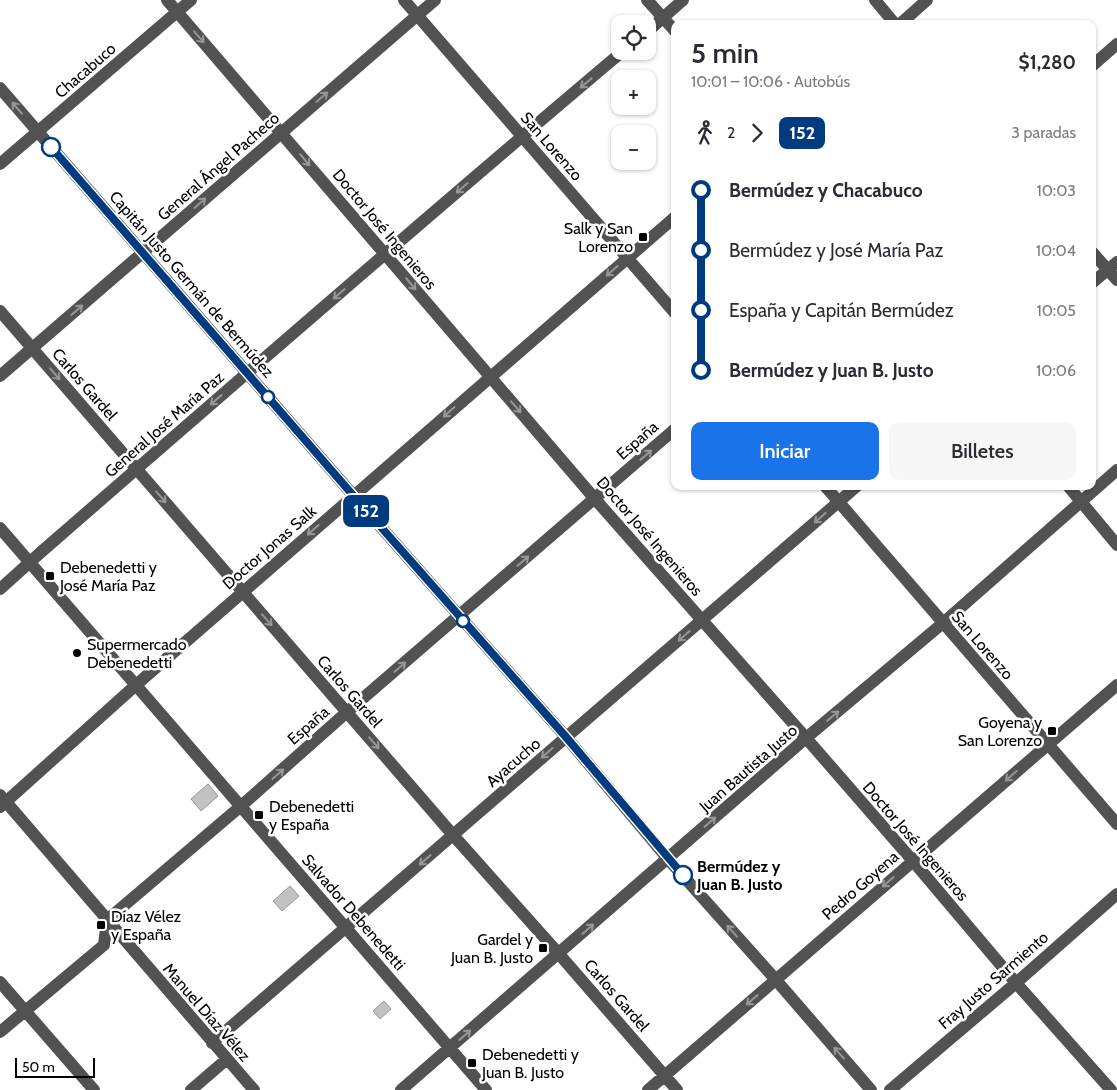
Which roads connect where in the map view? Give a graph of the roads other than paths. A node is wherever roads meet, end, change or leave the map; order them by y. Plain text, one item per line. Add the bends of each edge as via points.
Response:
1 (167, 0) edge
2 (191, 0) edge
3 (404, 0) edge
4 (435, 0) edge
5 (647, 0) edge
6 (683, 0) edge
7 (875, 0) edge
8 (927, 0) edge
9 (177, 12) junction
10 (417, 15) junction
11 (663, 18) junction
12 (892, 20) edge
13 (904, 20) edge
14 (656, 24) edge
15 (671, 27) edge
16 (1117, 44) edge
17 (612, 60) edge
18 (1096, 62) edge
19 (0, 88) edge
20 (38, 132) junction
21 (282, 132) junction
22 (522, 136) junction
23 (0, 164) edge
24 (671, 220) edge
25 (142, 253) junction
26 (385, 254) junction
27 (1096, 255) edge
28 (628, 258) junction
29 (1112, 266) edge
30 (1096, 280) edge
31 (1117, 280) edge
32 (671, 308) edge
33 (0, 311) edge
34 (32, 348) junction
35 (247, 373) junction
36 (0, 376) edge
37 (490, 376) junction
38 (671, 432) edge
39 (137, 469) junction
40 (1117, 470) edge
41 (1096, 488) edge
42 (828, 490) edge
43 (852, 490) edge
44 (1071, 490) edge
45 (1094, 490) edge
46 (352, 495) junction
47 (595, 499) junction
48 (1081, 501) junction
49 (838, 502) junction
50 (0, 528) edge
51 (1117, 545) edge
52 (30, 562) junction
53 (0, 589) edge
54 (243, 592) junction
55 (459, 616) junction
56 (702, 620) junction
57 (942, 623) junction
58 (136, 684) junction
59 (1117, 684) edge
60 (348, 712) junction
61 (566, 737) junction
62 (806, 738) junction
63 (1048, 744) junction
64 (2, 801) edge
65 (241, 806) junction
66 (1117, 824) edge
67 (453, 835) junction
68 (668, 859) junction
69 (912, 861) junction
70 (1117, 894) edge
71 (107, 920) junction
72 (346, 927) junction
73 (559, 954) junction
74 (776, 980) junction
75 (0, 982) edge
76 (1016, 983) junction
77 (25, 1010) junction
78 (0, 1032) edge
79 (212, 1042) junction
80 (450, 1048) junction
81 (227, 1059) junction
82 (664, 1076) junction
83 (94, 1090) edge
84 (191, 1090) edge
85 (254, 1090) edge
86 (402, 1090) edge
87 (486, 1090) edge
88 (648, 1090) edge
89 (677, 1090) edge
90 (871, 1090) edge
91 (890, 1090) edge
92 (1110, 1090) edge

1 - 9 street, Doctor José Ingenieros
2 - 9 street, Chacabuco
3 - 10 street, San Lorenzo
4 - 10 street, General Ángel Pacheco
5 - 11 street
6 - 11 street
7 - 12 street
8 - 13 street
9 - 20 street, Chacabuco
9 -> 21 street, Doctor José Ingenieros
21 -> 10 street, General Ángel Pacheco
10 - 22 street, San Lorenzo
11 - 14 street
11 - 15 street
16 - 18 street
17 -> 22 street, General José María Paz
20 -> 19 street, Capitán Justo Germán de Bermúdez
20 - 23 street, Chacabuco
20 - 25 street, Capitán Justo Germán de Bermúdez
25 -> 21 street, General Ángel Pacheco
21 -> 26 street, Doctor José Ingenieros
22 -> 26 street, General José María Paz
22 - 28 street, San Lorenzo
24 - 28 street, Doctor Jonas Salk
34 -> 25 street, General Ángel Pacheco
25 - 35 street, Capitán Justo Germán de Bermúdez
26 -> 35 street, General José María Paz
26 -> 37 street, Doctor José Ingenieros
27 - 29 street
28 - 32 street, San Lorenzo
28 -> 37 street, Doctor Jonas Salk
29 - 30 street
29 - 31 street
33 - 34 street, Carlos Gardel
34 - 36 street, General Ángel Pacheco
34 -> 39 street, Carlos Gardel
35 -> 39 street, General José María Paz
35 - 46 street, Capitán Justo Germán de Bermúdez
37 -> 46 street, Doctor Jonas Salk
37 -> 47 street, Doctor José Ingenieros
47 -> 38 street, España
39 - 52 street, General José María Paz
39 -> 54 street, Carlos Gardel
40 - 41 street, Juan Bautista Justo
42 - 49 street, San Lorenzo
43 - 49 street, Ayacucho
44 - 48 street
45 - 48 street, Juan Bautista Justo
46 -> 54 street, Doctor Jonas Salk
46 - 55 street, Capitán Justo Germán de Bermúdez
55 -> 47 street, España
47 - 56 street, Doctor José Ingenieros
48 - 51 street
48 - 57 street, Juan Bautista Justo
49 -> 56 street, Ayacucho
49 - 57 street, San Lorenzo
50 - 52 street, Salvador Debenedetti
52 - 53 street, General José María Paz
52 - 58 street, Salvador Debenedetti
54 - 58 street, Doctor Jonas Salk
54 -> 60 street, Carlos Gardel
60 -> 55 street, España
55 - 61 street, Capitán Justo Germán de Bermúdez
56 -> 61 street, Ayacucho
56 - 62 street, Doctor José Ingenieros
62 -> 57 street, Juan Bautista Justo
57 - 63 street, San Lorenzo
58 - 64 street, Doctor Jonas Salk
58 - 65 street, Salvador Debenedetti
59 - 63 street, Pedro Goyena
65 -> 60 street, España
60 -> 67 street, Carlos Gardel
61 -> 67 street, Ayacucho
61 - 68 street, Capitán Justo Germán de Bermúdez
68 -> 62 street, Juan Bautista Justo
62 - 69 street, Doctor José Ingenieros
63 - 66 street, San Lorenzo
63 -> 69 street, Pedro Goyena
64 - 71 street, Manuel Díaz Vélez
65 - 71 street, España
65 - 72 street, Salvador Debenedetti
67 -> 72 street, Ayacucho
67 - 73 street, Carlos Gardel
73 -> 68 street, Juan Bautista Justo
74 -> 68 street, Capitán Justo Germán de Bermúdez
69 -> 74 street, Pedro Goyena
69 - 76 street, Doctor José Ingenieros
70 - 76 street, Fray Justo Sarmiento
71 - 77 street via 104,945
71 - 79 street, Manuel Díaz Vélez
72 - 79 street, Ayacucho
72 - 80 street, Salvador Debenedetti
80 -> 73 street, Juan Bautista Justo
73 - 82 street, Carlos Gardel
74 -> 82 street, Pedro Goyena
90 -> 74 street, Capitán Justo Germán de Bermúdez
75 - 77 street
76 - 91 street, Fray Justo Sarmiento
76 - 92 street, Doctor José Ingenieros
77 - 78 street
77 - 83 street
79 - 81 street, Manuel Díaz Vélez
80 - 86 street, Juan Bautista Justo
80 - 87 street, Salvador Debenedetti
81 - 84 street
81 - 85 street, Manuel Díaz Vélez
82 - 88 street, Pedro Goyena
82 - 89 street, Carlos Gardel

